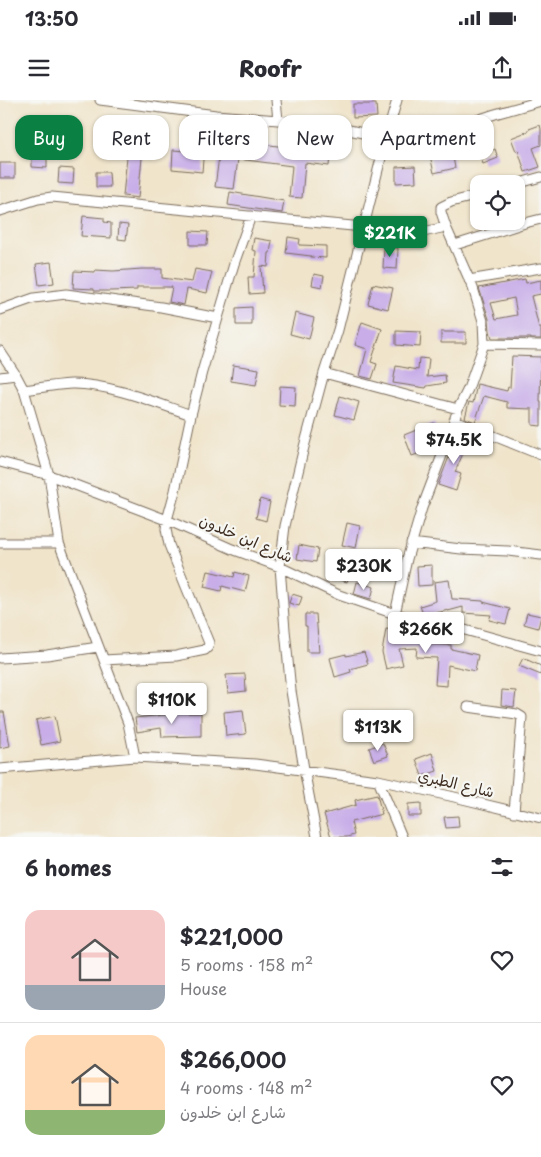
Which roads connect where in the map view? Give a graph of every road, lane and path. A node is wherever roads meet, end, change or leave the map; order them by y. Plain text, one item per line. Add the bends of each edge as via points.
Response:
1 (100, 100) edge
2 (276, 100) edge
3 (397, 100) edge
4 (541, 101) edge
5 (393, 115) edge
6 (492, 115) edge
7 (278, 120) joint
8 (380, 160) edge
9 (541, 177) edge
10 (525, 181) edge
11 (470, 197) edge
12 (0, 211) edge
13 (251, 216) junction
14 (541, 219) edge
15 (363, 227) junction
16 (446, 227) junction
17 (455, 246) junction
18 (541, 268) edge
19 (470, 280) junction
20 (0, 310) edge
21 (218, 318) junction
22 (484, 344) junction
23 (541, 345) edge
24 (0, 351) edge
25 (324, 373) junction
26 (16, 374) junction
27 (0, 377) edge
28 (24, 390) junction
29 (458, 408) junction
30 (191, 415) junction
31 (454, 420) junction
32 (541, 455) edge
33 (0, 462) edge
34 (49, 475) junction
35 (167, 520) junction
36 (0, 543) edge
37 (59, 543) junction
38 (411, 543) junction
39 (541, 555) edge
40 (280, 567) junction
41 (395, 614) junction
42 (98, 647) junction
43 (541, 651) edge
44 (0, 658) edge
45 (104, 660) junction
46 (468, 707) dead end
47 (135, 757) junction
48 (0, 769) edge
49 (304, 769) junction
50 (378, 780) junction
51 (514, 812) junction
52 (541, 818) edge
53 (318, 837) edge
54 (402, 837) edge

1 - 7 street
2 - 7 street
3 - 5 street
4 - 6 street
8 - 15 street
9 - 10 street
11 - 16 street via 442,207
12 - 13 street via 52,197
13 - 15 street
13 - 21 street
14 - 17 street
15 - 16 street via 423,232
15 - 25 street
16 - 17 street
17 - 19 street
18 - 19 street
19 - 22 street via 483,322
20 - 21 street via 34,298 66,294
21 - 30 street
22 - 23 street
22 - 29 street
24 - 26 street
25 - 29 street
25 - 40 street via 285,526
26 - 27 street
26 - 28 street
28 - 30 street via 71,384 93,386
28 - 34 street
29 - 31 street
30 - 35 street
31 - 32 street
31 - 38 street
33 - 34 street, شارع ابن خلدون
34 - 35 street, شارع ابن خلدون
34 - 37 street
35 - 40 street, شارع ابن خلدون
35 - 45 street via 170,546 208,647 176,656
36 - 37 street
37 - 42 street
38 - 39 street
38 - 41 street
40 - 41 street, شارع ابن خلدون via 338,595
40 - 49 street via 291,691
41 - 43 street, شارع ابن خلدون
42 - 44 street
42 - 45 street
45 - 47 street via 128,723
46 - 51 street via 522,717
47 - 48 street, شارع الطبري
47 - 49 street, شارع الطبري
49 - 50 street, شارع الطبري
49 - 53 street
50 - 51 street, شارع الطبري
50 - 54 street
51 - 52 street, شارع الطبري

